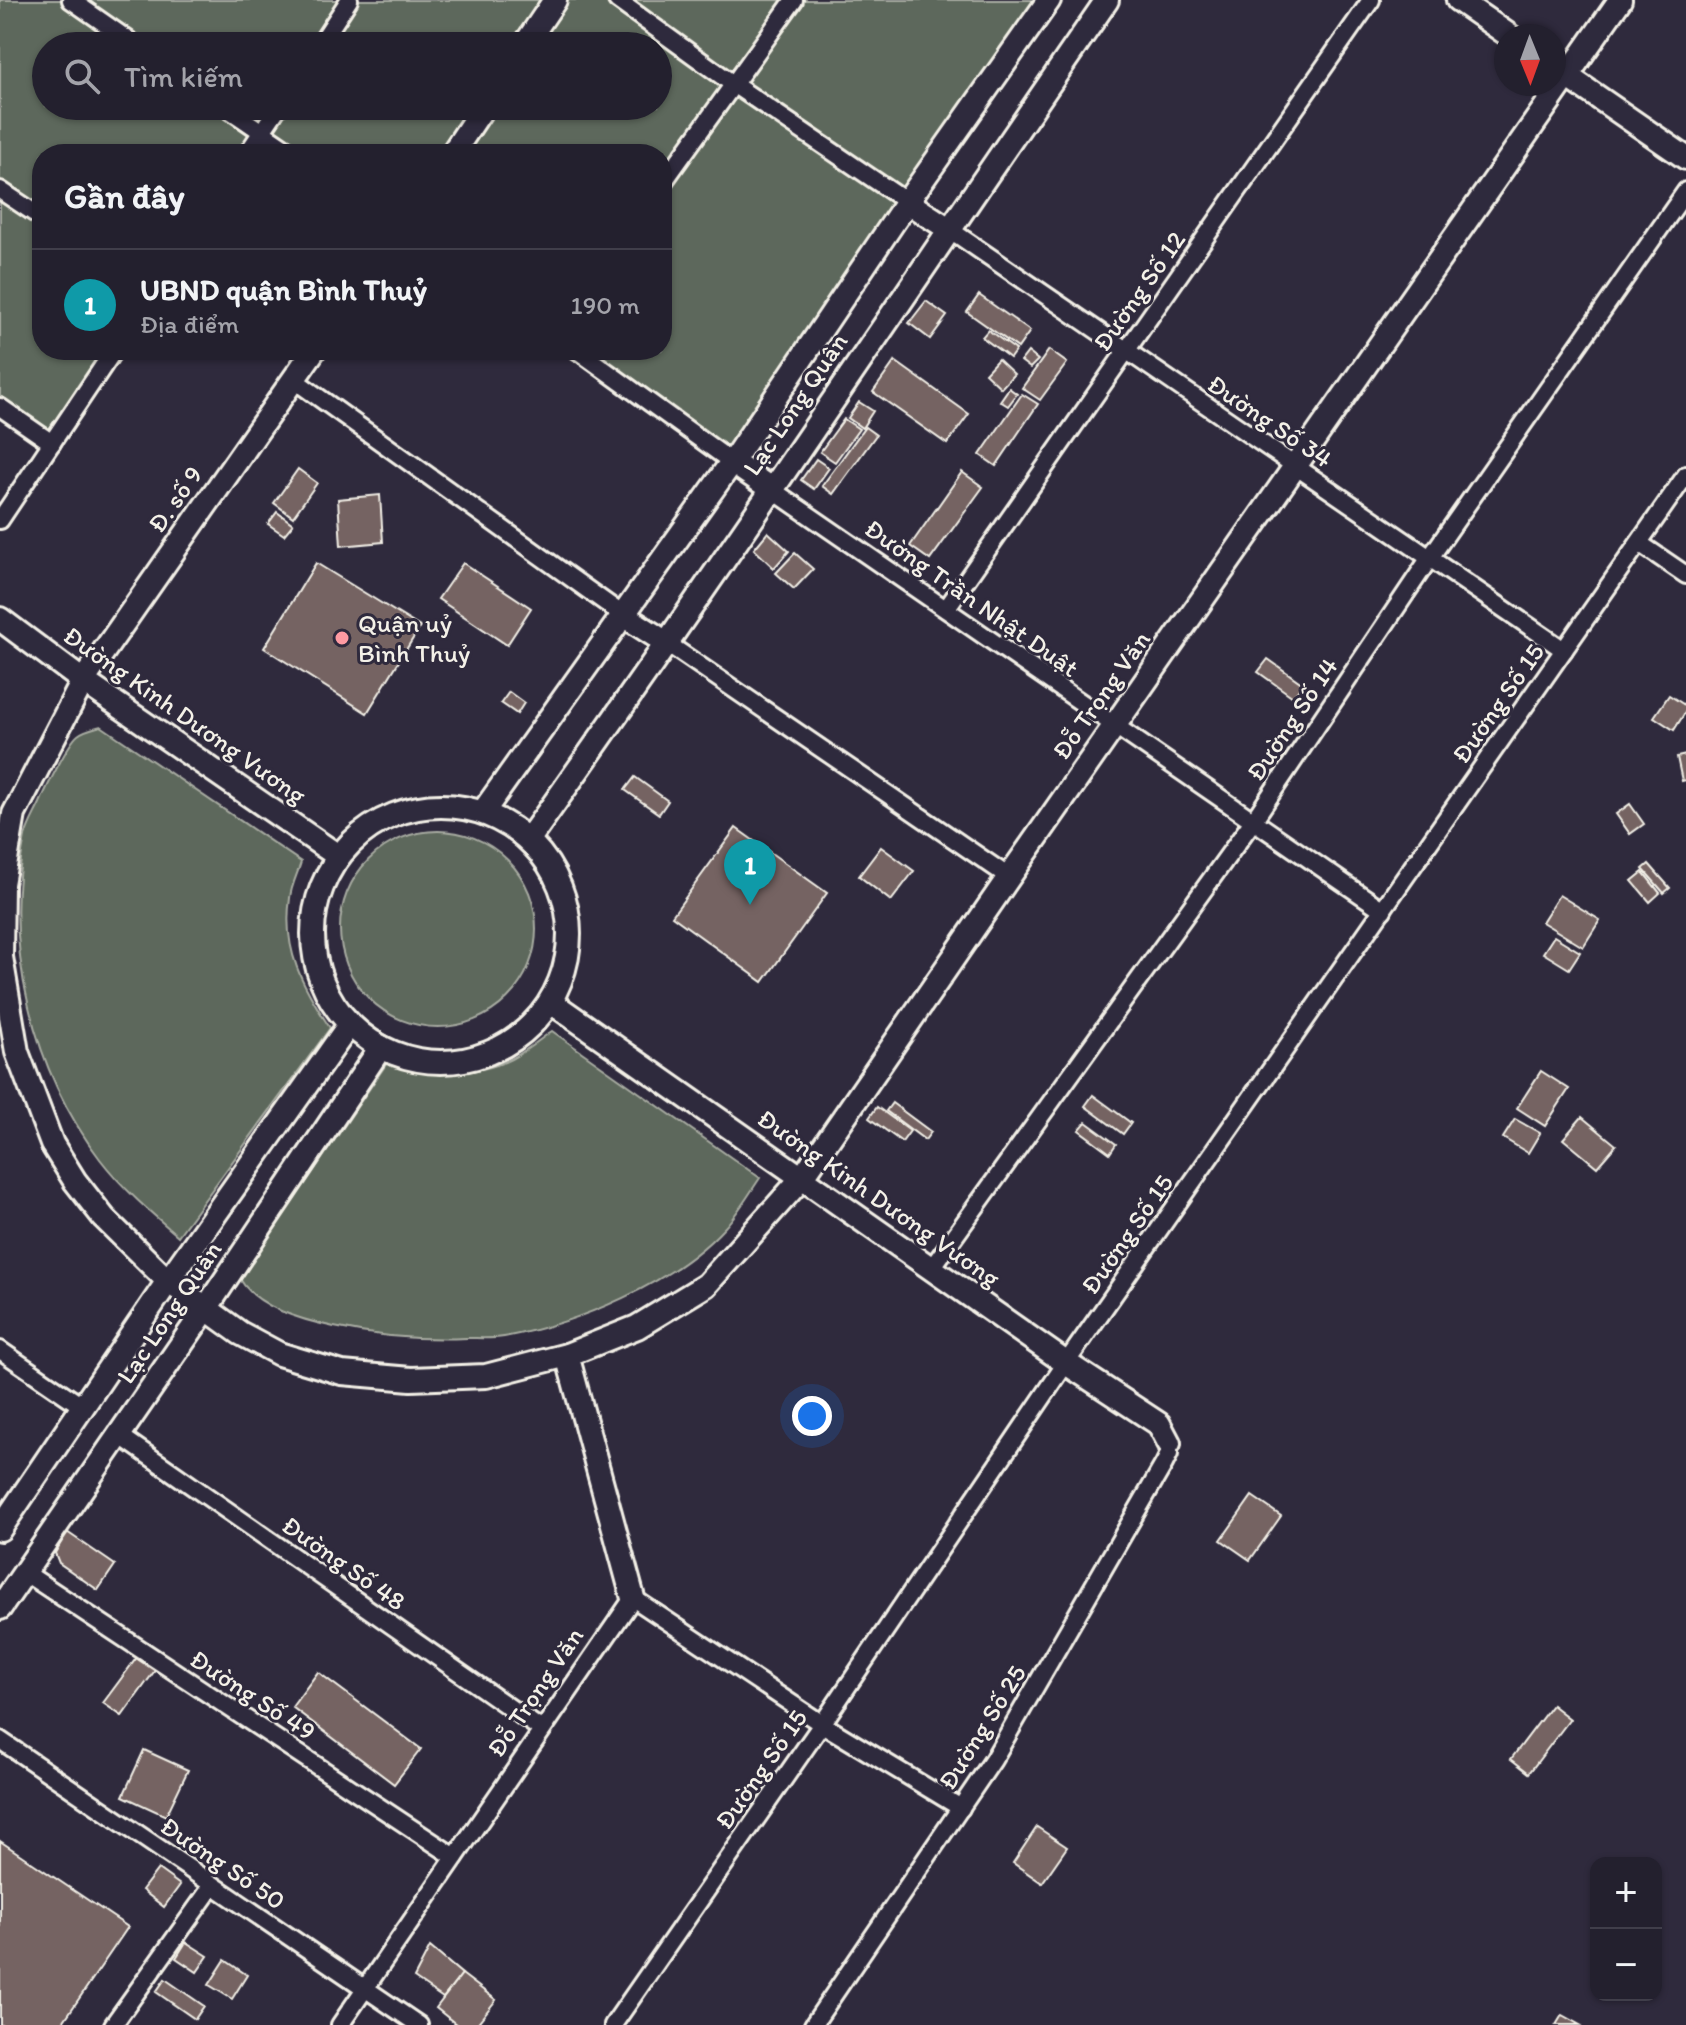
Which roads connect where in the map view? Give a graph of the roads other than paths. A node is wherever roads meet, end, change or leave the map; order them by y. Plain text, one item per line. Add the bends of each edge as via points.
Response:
1 (71, 0) edge
2 (349, 0) edge
3 (555, 0) edge
4 (617, 0) edge
5 (794, 0) edge
6 (1049, 0) edge
7 (1107, 0) edge
8 (1371, 0) edge
9 (1458, 0) edge
10 (1620, 0) edge
11 (1494, 25) edge
12 (117, 32) edge
13 (328, 32) edge
14 (533, 32) edge
15 (661, 32) edge
16 (672, 40) edge
17 (1566, 64) edge
18 (1566, 75) edge
19 (733, 84) junction
20 (1543, 96) edge
21 (244, 120) edge
22 (270, 120) edge
23 (475, 120) edge
24 (262, 132) junction
25 (254, 144) edge
26 (279, 144) edge
27 (459, 144) edge
28 (1686, 158) edge
29 (672, 170) edge
30 (0, 190) edge
31 (1686, 191) edge
32 (907, 202) junction
33 (32, 211) edge
34 (949, 229) junction
35 (1126, 351) junction
36 (107, 360) edge
37 (307, 360) edge
38 (591, 360) edge
39 (293, 379) junction
40 (0, 407) edge
41 (52, 443) junction
42 (732, 462) junction
43 (1294, 467) junction
44 (1686, 475) edge
45 (771, 489) junction
46 (0, 520) edge
47 (1639, 543) junction
48 (1429, 559) junction
49 (1686, 575) edge
50 (946, 609) junction
51 (623, 615) junction
52 (0, 619) edge
53 (668, 644) junction
54 (1564, 650) junction
55 (83, 681) junction
56 (1115, 726) junction
57 (483, 812) junction
58 (1253, 821) junction
59 (529, 839) junction
60 (338, 856) junction
61 (1009, 877) junction
62 (1383, 910) junction
63 (0, 957) edge
64 (551, 1002) junction
65 (349, 1025) junction
66 (381, 1047) junction
67 (802, 1178) junction
68 (931, 1269) junction
69 (168, 1281) junction
70 (205, 1310) junction
71 (0, 1350) edge
72 (567, 1355) junction
73 (1066, 1363) junction
74 (83, 1407) junction
75 (119, 1435) junction
76 (1169, 1443) joint
77 (0, 1529) edge
78 (24, 1572) junction
79 (633, 1598) junction
80 (0, 1608) edge
81 (822, 1724) junction
82 (542, 1730) junction
83 (0, 1740) edge
84 (961, 1808) junction
85 (455, 1857) junction
86 (213, 1885) junction
87 (366, 1988) junction
88 (113, 2025) edge
89 (340, 2025) edge
90 (419, 2025) edge
91 (613, 2025) edge
92 (813, 2025) edge

1 - 12 street
2 - 13 street
3 - 14 street
4 - 15 street
5 - 19 street
6 - 32 street, Lạc Long Quân
7 - 34 street, Lạc Long Quân
8 - 35 street, Đường Số 12
9 - 11 street
10 - 17 street, Đỗ Trọng Văn
16 - 19 street
18 - 28 street
19 - 29 street
19 - 32 street
20 - 43 street, Đỗ Trọng Văn
21 - 24 street
22 - 24 street
23 - 27 street
24 - 25 street
24 - 26 street
30 - 33 street
31 - 48 street, Đường Số 14
32 - 34 street
32 - 42 street, Lạc Long Quân
34 - 35 street, Đường Số 34
34 - 45 street, Lạc Long Quân
35 - 43 street, Đường Số 34
35 - 50 street, Đường Số 12
36 - 41 street
37 - 39 street, Đ. số 9
38 - 42 street
39 - 51 street
39 - 55 street, Đ. số 9
40 - 41 street
41 - 46 street
42 - 45 street
42 - 51 street, Lạc Long Quân
43 - 48 street, Đường Số 34
43 - 56 street, Đỗ Trọng Văn
44 - 47 street, Đường Số 15
45 - 50 street, Đường Trần Nhật Duật
45 - 53 street, Lạc Long Quân
47 - 49 street
47 - 54 street, Đường Số 15
48 - 54 street, Đường Số 34
48 - 58 street, Đường Số 14
50 - 56 street, Đường Trần Nhật Duật
51 - 53 street
51 - 57 street, Lạc Long Quân
52 - 55 street, Đường Kinh Dương Vương
53 - 59 street, Lạc Long Quân
53 - 61 street
54 - 62 street, Đường Số 15
55 - 60 street, Đường Kinh Dương Vương
55 - 63 street, Đ. số 9 via 14,814 2,884
56 - 58 street, Đường Trần Nhật Duật
56 - 61 street, Đỗ Trọng Văn
57 - 59 street
57 - 60 street via 443,805 403,811 367,828
58 - 62 street, Đường Trần Nhật Duật
58 - 68 street, Đường Số 14
59 - 64 street via 552,866 566,899 571,934 565,969
60 - 65 street via 318,895 312,939 331,1003
61 - 67 street, Đỗ Trọng Văn
62 - 73 street, Đường Số 15
63 - 69 street, Đỗ Trọng Văn via 17,1052 52,1144 104,1218
64 - 66 street via 526,1031 493,1051 468,1058 417,1060
64 - 67 street, Đường Kinh Dương Vương
65 - 66 street
65 - 69 street, Lạc Long Quân
66 - 70 street, Lạc Long Quân
67 - 68 street, Đường Kinh Dương Vương
67 - 72 street, Đỗ Trọng Văn via 706,1285 637,1327
68 - 73 street, Đường Kinh Dương Vương
69 - 70 street, Đỗ Trọng Văn
69 - 74 street, Lạc Long Quân
70 - 72 street, Đỗ Trọng Văn via 279,1354 342,1373 411,1379 486,1376
70 - 75 street, Lạc Long Quân
71 - 74 street
72 - 79 street
73 - 76 street, Đường Kinh Dương Vương via 1159,1424
73 - 81 street, Đường Số 15
74 - 77 street, Lạc Long Quân
75 - 78 street, Lạc Long Quân
75 - 82 street, Đường Số 48
76 - 84 street, Đường Số 25 via 1164,1464
78 - 80 street, Lạc Long Quân
78 - 85 street, Đường Số 49
79 - 81 street
79 - 82 street, Đỗ Trọng Văn
81 - 84 street
81 - 91 street, Đường Số 15
82 - 85 street, Đỗ Trọng Văn
83 - 86 street, Đường Số 50
84 - 92 street, Đường Số 25
85 - 87 street, Đỗ Trọng Văn
86 - 87 street, Đường Số 50
86 - 88 street
87 - 89 street, Đỗ Trọng Văn
87 - 90 street, Đường Số 50

